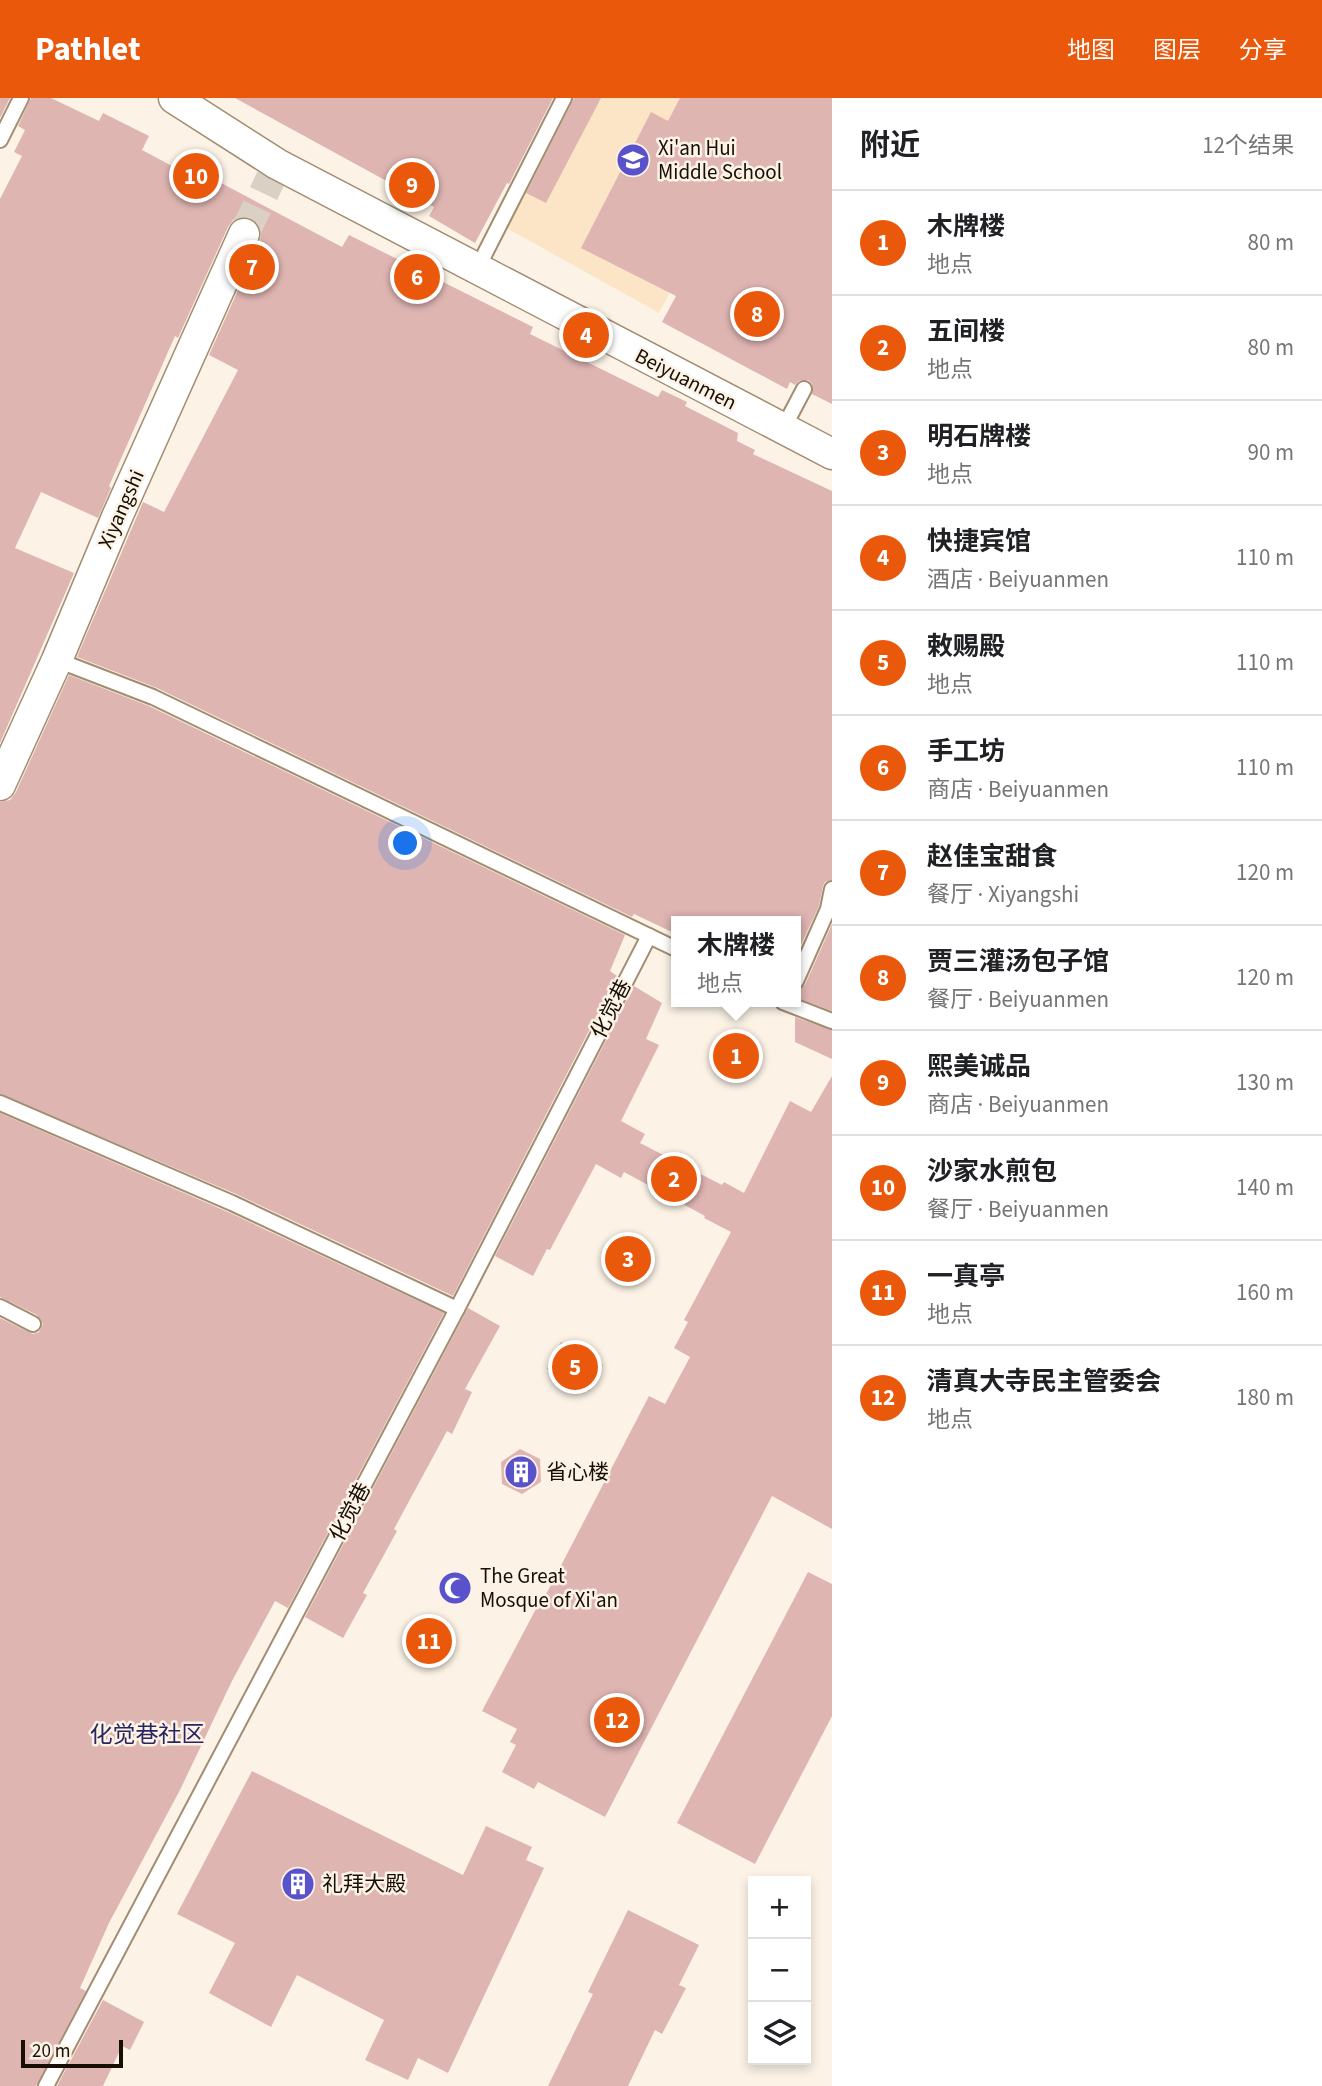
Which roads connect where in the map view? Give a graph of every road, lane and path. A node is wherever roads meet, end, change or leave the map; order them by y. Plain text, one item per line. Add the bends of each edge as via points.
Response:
1 (21, 98) edge
2 (564, 98) edge
3 (193, 102) edge
4 (0, 141) edge
5 (244, 234) tunnel mouth
6 (477, 270) junction
7 (804, 389) dead end
8 (783, 429) junction
9 (832, 454) edge
10 (57, 660) junction
11 (1, 782) edge
12 (832, 889) edge
13 (649, 936) junction
14 (671, 946) edge
15 (801, 970) edge
16 (797, 1007) edge
17 (832, 1021) edge
18 (0, 1102) edge
19 (0, 1307) edge
20 (457, 1309) junction
21 (33, 1324) dead end
22 (46, 2086) edge

1 - 4 lane
2 - 6 lane
3 - 6 street, Beiyuanmen via 274,171
5 - 10 street, Xiyangshi
6 - 8 street, Beiyuanmen
7 - 8 lane
8 - 9 street, Beiyuanmen
10 - 11 street, Xiyangshi
10 - 13 lane via 153,697
12 - 15 lane
13 - 14 lane
13 - 20 lane, 化觉巷
16 - 17 lane
18 - 20 lane via 232,1203
19 - 21 lane
20 - 22 lane, 化觉巷

